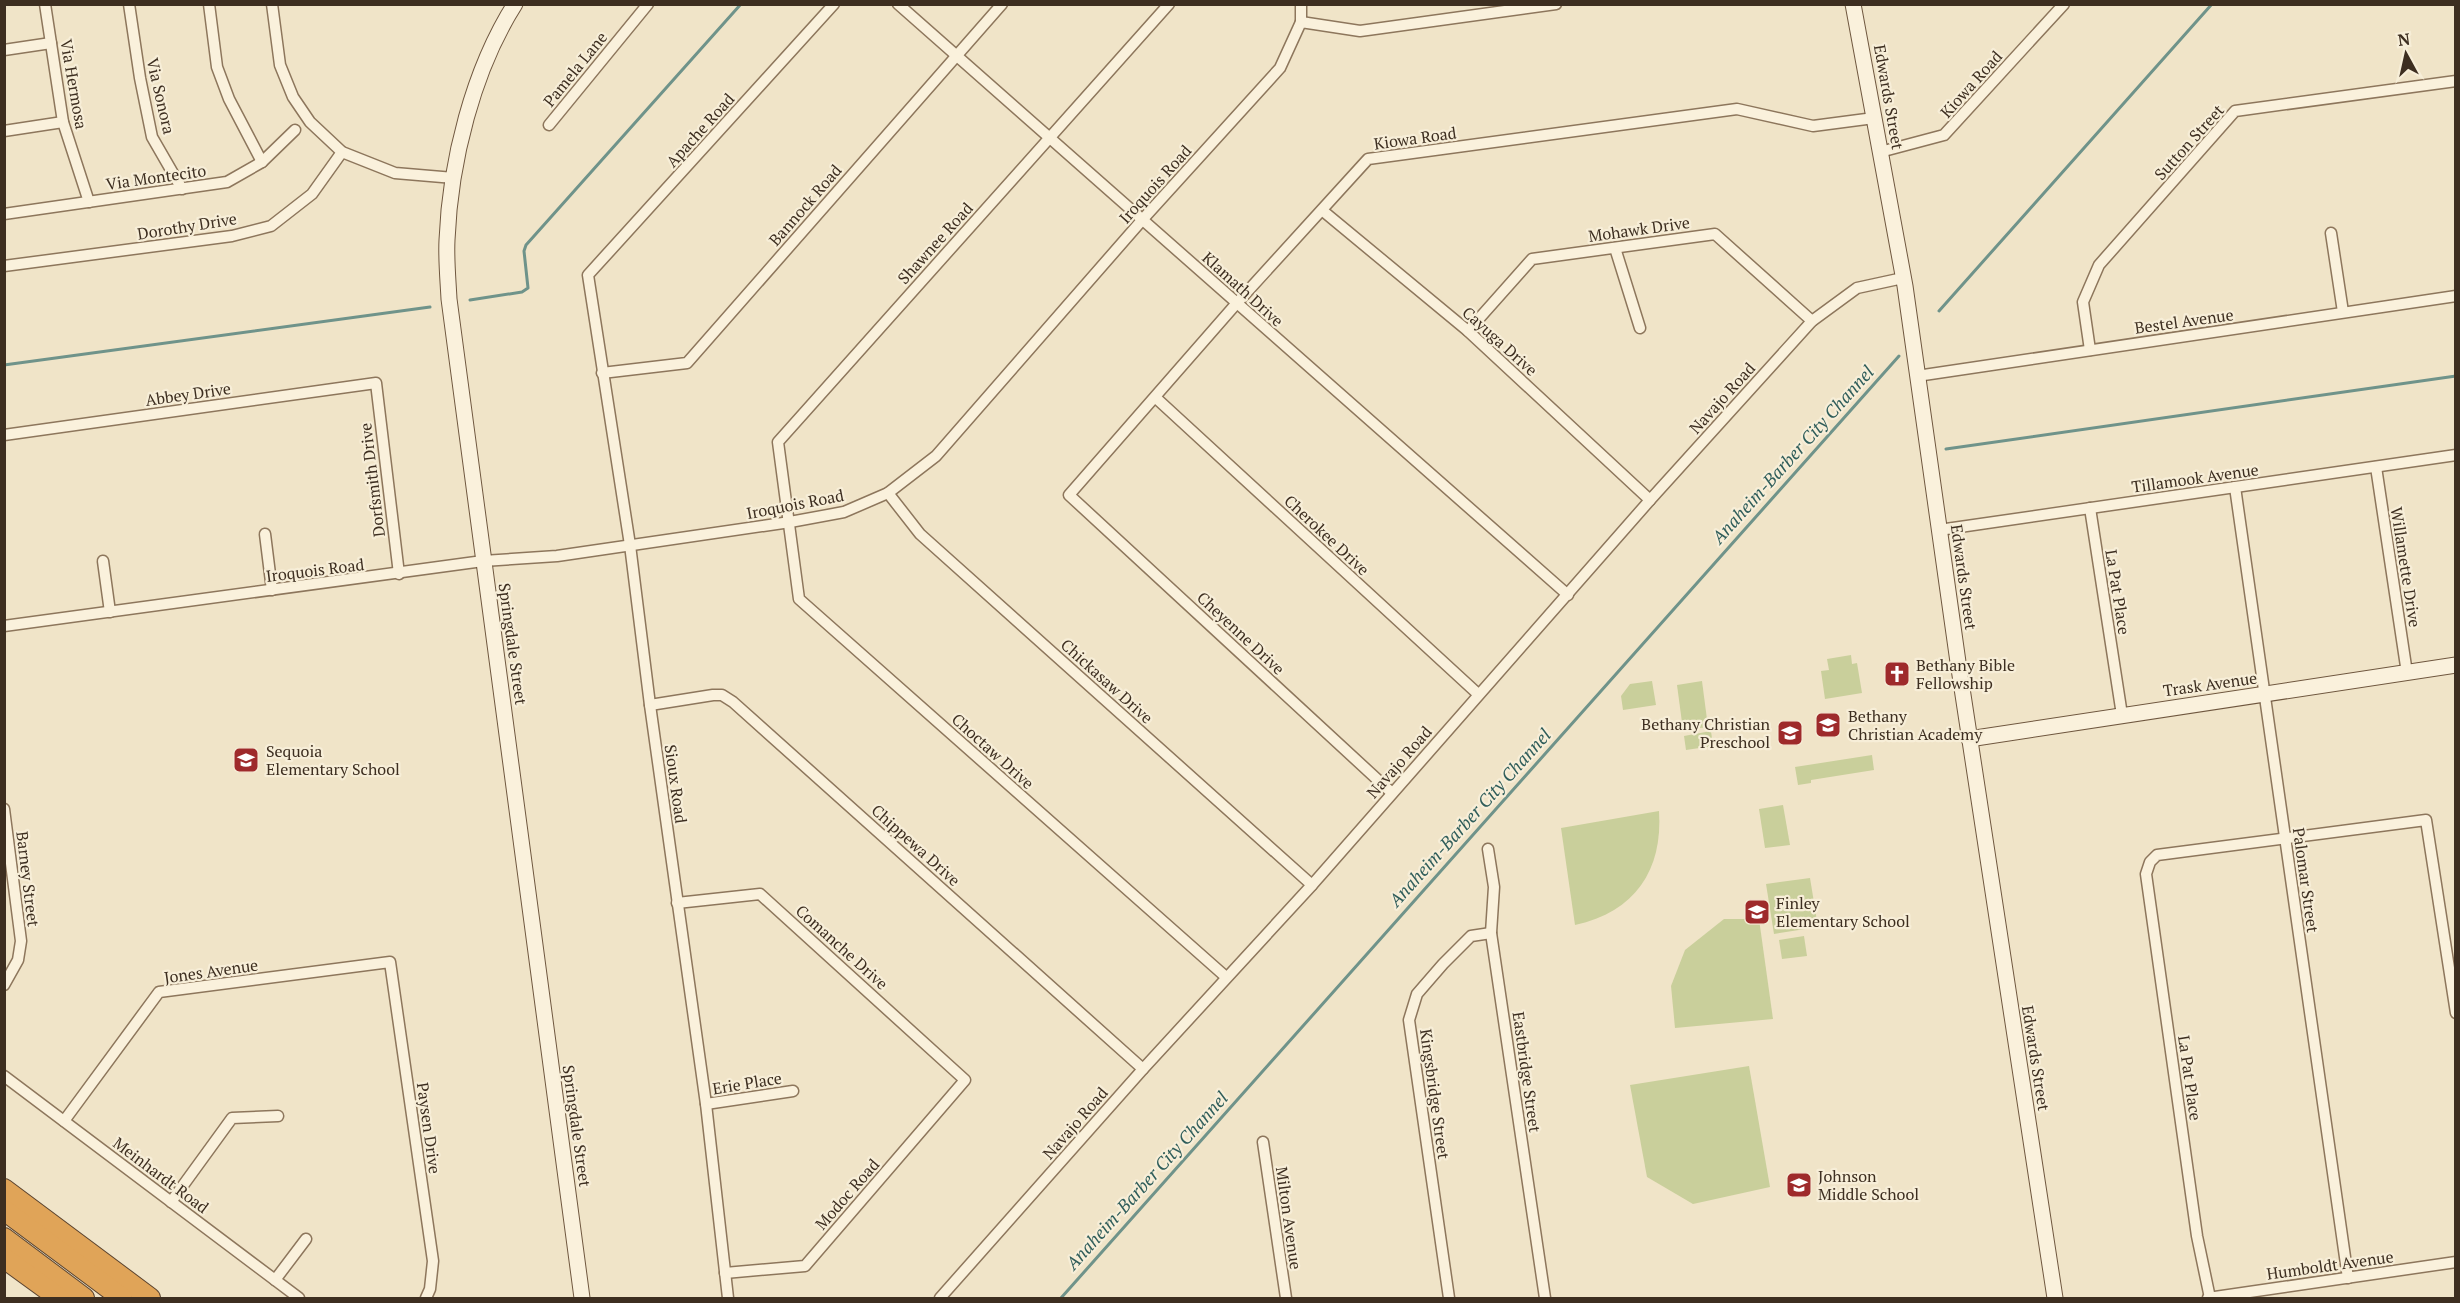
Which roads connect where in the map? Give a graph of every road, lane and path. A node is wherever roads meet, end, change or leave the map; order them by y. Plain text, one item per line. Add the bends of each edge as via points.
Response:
1 (45, 4) edge
2 (129, 4) edge
3 (209, 4) edge
4 (272, 4) edge
5 (515, 4) edge
6 (648, 4) edge
7 (834, 4) edge
8 (898, 4) edge
9 (1002, 4) edge
10 (1169, 4) edge
11 (1301, 4) edge
12 (1556, 4) edge
13 (1853, 4) edge
14 (2047, 4) edge
15 (2064, 4) edge
16 (504, 12) edge
17 (2055, 14) junction
18 (1301, 22) junction
19 (51, 43) junction
20 (4, 50) edge
21 (957, 56) junction
22 (2456, 81) edge
23 (1874, 118) junction
24 (63, 122) junction
25 (549, 125) dead end
26 (295, 130) dead end
27 (4, 131) edge
28 (1048, 139) junction
29 (342, 152) junction
30 (1880, 152) junction
31 (262, 162) junction
32 (454, 178) junction
33 (182, 189) junction
34 (88, 202) junction
35 (1323, 211) junction
36 (4, 214) edge
37 (1143, 219) junction
38 (2331, 233) dead end
39 (1616, 248) junction
40 (4, 266) edge
41 (588, 275) joint
42 (1903, 278) junction
43 (2456, 296) edge
44 (1236, 304) junction
45 (2343, 312) junction
46 (1812, 321) junction
47 (1640, 328) dead end
48 (1468, 331) junction
49 (2090, 350) junction
50 (602, 373) junction
51 (1917, 376) junction
52 (376, 383) joint
53 (1155, 398) junction
54 (4, 435) edge
55 (2456, 455) edge
56 (2376, 467) junction
57 (2235, 487) junction
58 (888, 493) junction
59 (1069, 495) joint
60 (1650, 500) junction
61 (2090, 508) junction
62 (790, 522) junction
63 (1939, 530) junction
64 (265, 534) dead end
65 (630, 545) junction
66 (103, 561) dead end
67 (483, 561) junction
68 (399, 574) junction
69 (272, 590) junction
70 (1568, 595) junction
71 (110, 612) junction
72 (4, 626) edge
73 (2456, 665) edge
74 (2407, 673) junction
75 (1478, 694) junction
76 (2264, 694) junction
77 (650, 705) junction
78 (2122, 715) junction
79 (1969, 739) junction
80 (1392, 793) junction
81 (4, 809) edge
82 (2285, 838) junction
83 (1488, 849) dead end
84 (1312, 885) junction
85 (676, 903) junction
86 (1491, 933) junction
87 (390, 962) joint
88 (1226, 977) junction
89 (4, 985) edge
90 (2456, 1013) edge
91 (1143, 1069) junction
92 (4, 1076) edge
93 (965, 1080) joint
94 (793, 1091) dead end
95 (706, 1104) junction
96 (278, 1116) dead end
97 (64, 1121) junction
98 (1263, 1142) dead end
99 (4, 1189) edge
100 (171, 1202) junction
101 (4, 1210) edge
102 (4, 1239) edge
103 (306, 1239) dead end
104 (4, 1258) edge
105 (2456, 1262) edge
106 (725, 1273) junction
107 (2348, 1278) junction
108 (275, 1280) junction
109 (2210, 1298) edge
110 (59, 1299) edge
111 (84, 1299) edge
112 (122, 1299) edge
113 (150, 1299) edge
114 (299, 1299) edge
115 (426, 1299) edge
116 (582, 1299) edge
117 (728, 1299) edge
118 (940, 1299) edge
119 (1286, 1299) edge
120 (1449, 1299) edge
121 (1545, 1299) edge
122 (2055, 1299) edge

1 - 19 street, Via Hermosa
2 - 33 street, Via Sonora via 152,137
3 - 31 street via 217,68
4 - 29 street via 280,65 293,97 310,122
5 - 16 street, Springdale Street
6 - 25 street, Pamela Lane
7 - 41 street, Apache Road
8 - 21 street, Klamath Drive
9 - 21 street, Bannock Road
10 - 28 street, Shawnee Road
11 - 18 street
12 - 18 street via 1360,31
13 - 23 street, Edwards Street
14 - 17 street
15 - 17 street, Kiowa Road
16 - 32 street, Springdale Street via 465,123
17 - 30 street, Kiowa Road via 1944,135
18 - 37 street, Iroquois Road via 1280,68
19 - 20 street
19 - 24 street, Via Hermosa
21 - 28 street, Klamath Drive
21 - 50 street, Bannock Road via 687,363
22 - 49 street, Sutton Street via 2235,111 2099,265 2083,302
23 - 30 street, Edwards Street
23 - 35 street, Kiowa Road via 1813,126 1737,109 1368,159
24 - 27 street
24 - 34 street, Via Hermosa
26 - 31 street, Via Montecito
28 - 37 street, Klamath Drive
28 - 62 street, Shawnee Road via 778,442
29 - 32 street via 395,173
29 - 40 street, Dorothy Drive via 312,194 271,226 232,237
30 - 42 street, Edwards Street
31 - 33 street, Via Montecito via 227,182
32 - 67 street, Springdale Street via 447,239 449,299
33 - 34 street, Via Montecito
34 - 36 street, Via Montecito
35 - 44 street, Kiowa Road
35 - 48 street, Cayuga Drive
37 - 44 street, Klamath Drive
37 - 58 street, Iroquois Road via 936,456
38 - 45 street
39 - 46 street, Mohawk Drive via 1714,234
39 - 47 street
39 - 48 street, Mohawk Drive via 1532,259
41 - 50 street, Sioux Road
42 - 46 street, Navajo Road via 1857,288
42 - 51 street, Edwards Street
43 - 45 street, Bestel Avenue
44 - 53 street, Kiowa Road
44 - 70 street, Klamath Drive
45 - 49 street, Bestel Avenue
46 - 60 street, Navajo Road
48 - 60 street, Cayuga Drive
49 - 51 street, Bestel Avenue
50 - 65 street, Sioux Road
51 - 63 street, Edwards Street
52 - 54 street, Abbey Drive
52 - 68 street, Dorfsmith Drive
53 - 59 street, Kiowa Road
53 - 75 street, Cherokee Drive
55 - 56 street, Tillamook Avenue
56 - 57 street, Tillamook Avenue
56 - 74 street, Willamette Drive
57 - 61 street, Tillamook Avenue
57 - 76 street, Palomar Street
58 - 62 street, Iroquois Road via 844,512
58 - 84 street, Chickasaw Drive via 920,534
59 - 80 street, Cheyenne Drive
60 - 70 street, Navajo Road
61 - 63 street, Tillamook Avenue
61 - 78 street, La Pat Place
62 - 65 street, Iroquois Road
62 - 88 street, Choctaw Drive via 799,599
63 - 79 street, Edwards Street
64 - 69 street
65 - 67 street, Iroquois Road via 557,556
65 - 77 street, Sioux Road
66 - 71 street
67 - 68 street, Iroquois Road
67 - 116 street, Springdale Street
68 - 69 street, Iroquois Road
69 - 71 street, Iroquois Road
70 - 75 street, Navajo Road
71 - 72 street, Iroquois Road
73 - 74 street, Trask Avenue
74 - 76 street, Trask Avenue
75 - 80 street, Navajo Road
76 - 78 street, Trask Avenue
76 - 82 street, Palomar Street
77 - 85 street, Sioux Road
77 - 91 street, Chippewa Drive via 713,695 734,702
78 - 79 street, Trask Avenue
79 - 122 street, Edwards Street
80 - 84 street, Navajo Road
81 - 89 street, Barney Street via 21,941 18,960
82 - 90 street via 2426,820
82 - 107 street, Palomar Street
82 - 109 street, La Pat Place via 2157,855 2146,874 2197,1236
83 - 86 street, Eastbridge Street via 1494,887
84 - 88 street, Navajo Road
85 - 93 street, Comanche Drive via 760,894
85 - 95 street, Sioux Road
86 - 120 street, Kingsbridge Street via 1471,936 1443,964 1417,994 1409,1020
86 - 121 street, Eastbridge Street
87 - 97 street, Jones Avenue via 159,992
87 - 115 street, Paysen Drive via 433,1261
88 - 91 street, Navajo Road
91 - 118 street, Navajo Road
92 - 97 street, Meinhardt Road
93 - 106 street, Modoc Road via 805,1266
94 - 95 street, Erie Place
95 - 106 street, Sioux Road
96 - 100 street via 232,1118
97 - 100 street, Meinhardt Road
98 - 119 street, Milton Avenue
99 - 113 highway
100 - 108 street, Meinhardt Road
101 - 112 highway
102 - 111 highway
103 - 108 street
104 - 110 highway
105 - 107 street, Humboldt Avenue
106 - 117 street, Sioux Road
107 - 109 street, Humboldt Avenue
108 - 114 street, Meinhardt Road

